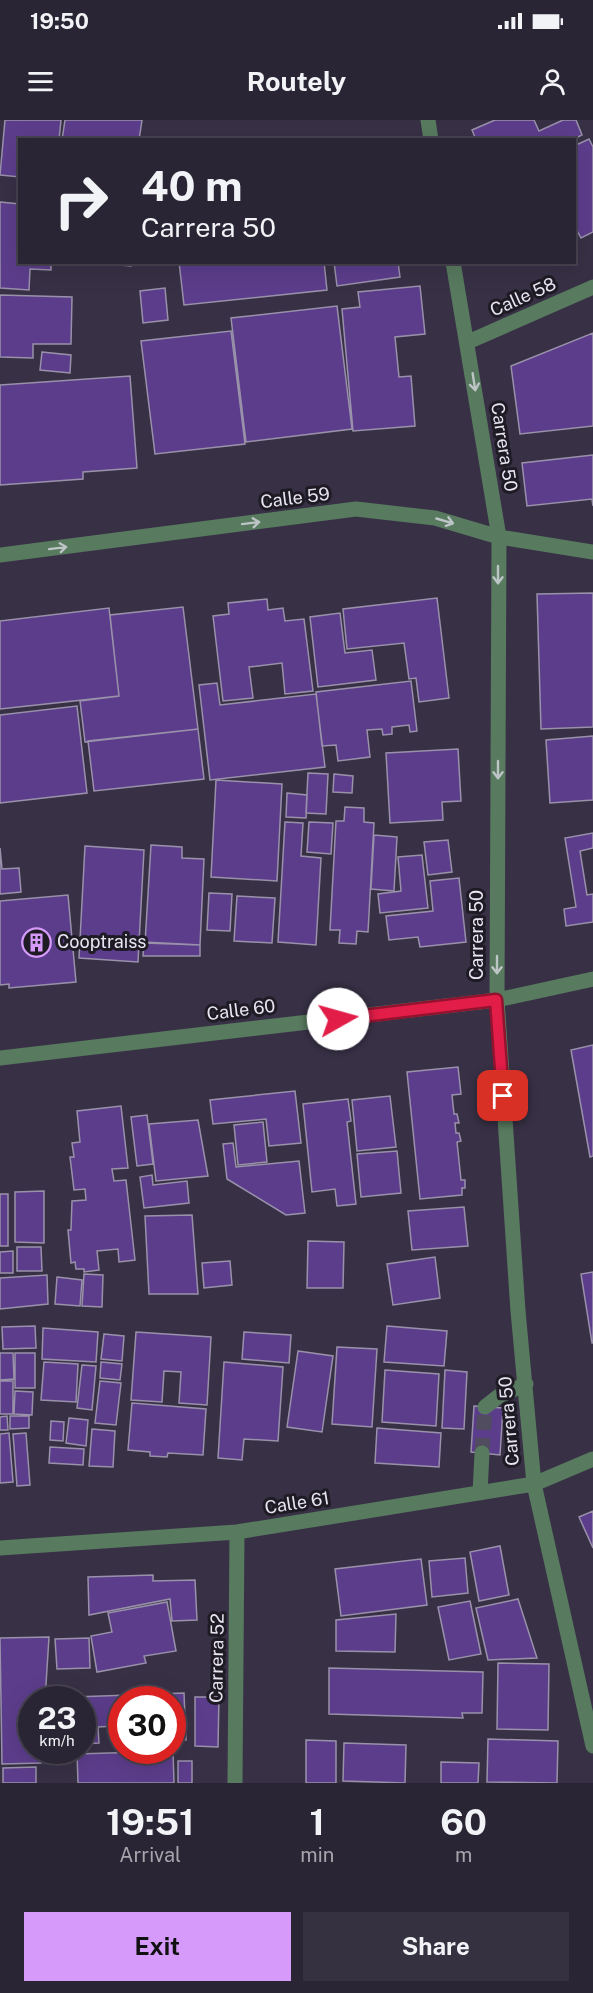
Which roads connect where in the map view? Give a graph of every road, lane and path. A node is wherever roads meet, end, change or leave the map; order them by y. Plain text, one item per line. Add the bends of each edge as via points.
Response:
1 (428, 120) edge
2 (431, 138) edge
3 (453, 264) edge
4 (593, 287) edge
5 (468, 342) junction
6 (499, 537) junction
7 (593, 552) edge
8 (0, 555) edge
9 (593, 979) edge
10 (496, 1000) junction
11 (0, 1058) edge
12 (526, 1384) junction
13 (485, 1407) dead end
14 (482, 1453) tunnel mouth
15 (593, 1459) edge
16 (534, 1484) junction
17 (480, 1493) junction
18 (237, 1533) junction
19 (0, 1548) edge
20 (593, 1746) edge
21 (235, 1783) edge

1 - 2 street
3 - 5 street, Carrera 50
4 - 5 street, Calle 58
5 -> 6 street, Carrera 50
6 - 7 street, Calle 59
8 -> 6 street, Calle 59 via 356,509 435,518
6 -> 10 street, Carrera 50
9 - 10 street, Calle 60
10 - 11 street, Calle 60
10 - 12 street, Carrera 50
12 - 13 street
12 - 16 street, Carrera 50
14 - 17 street
15 - 16 street, Calle 61
16 - 17 street, Calle 61
16 - 20 street, Carrera 50
17 - 18 street, Calle 61
18 - 19 street, Calle 61
18 - 21 street, Carrera 52

